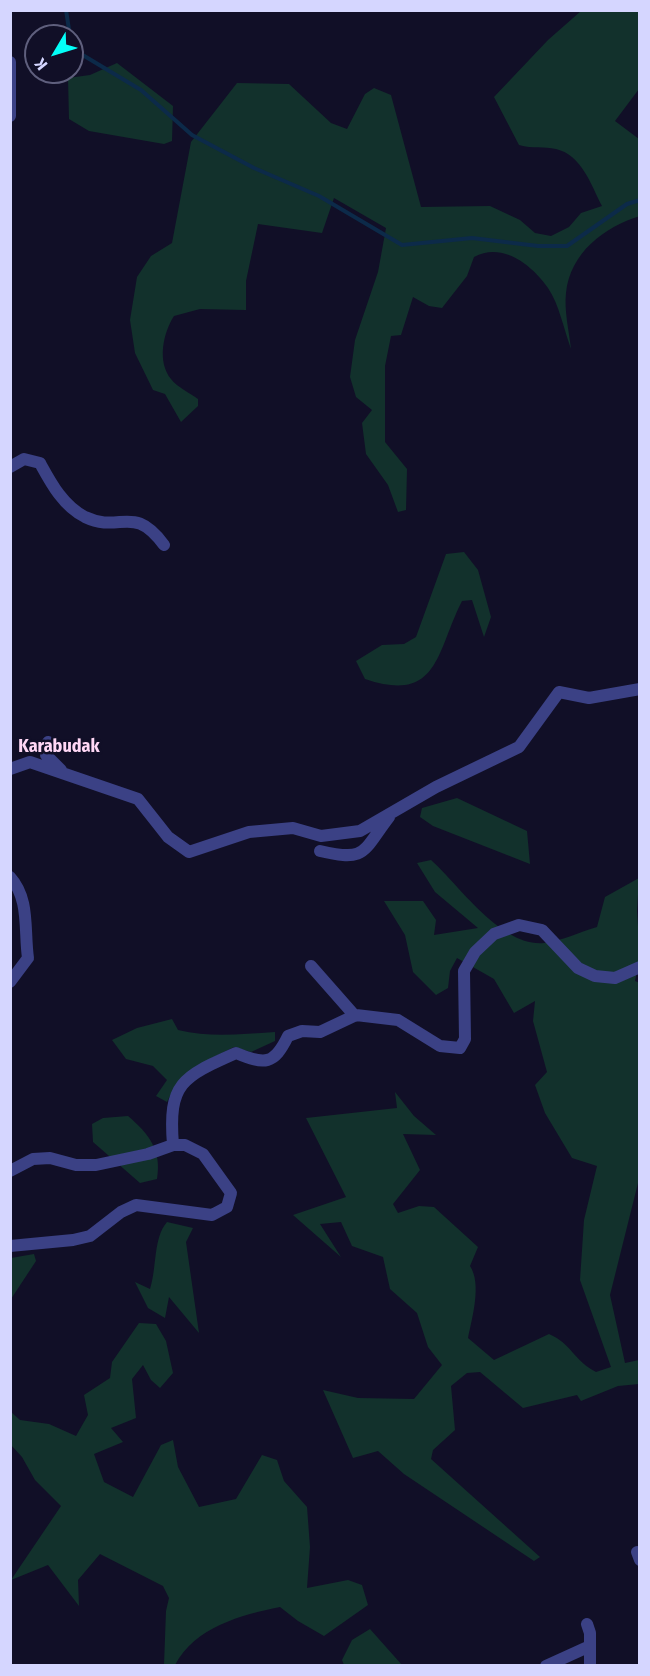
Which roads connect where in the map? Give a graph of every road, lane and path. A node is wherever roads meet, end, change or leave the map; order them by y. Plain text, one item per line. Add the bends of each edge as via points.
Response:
1 (10, 62) edge
2 (10, 116) edge
3 (10, 467) edge
4 (164, 545) dead end
5 (639, 689) edge
6 (48, 742) dead end
7 (12, 764) edge
8 (80, 782) junction
9 (393, 812) junction
10 (320, 851) dead end
11 (10, 877) edge
12 (311, 966) dead end
13 (639, 967) edge
14 (10, 982) edge
15 (355, 1016) junction
16 (172, 1145) junction
17 (10, 1171) edge
18 (10, 1246) edge
19 (587, 1624) dead end
20 (590, 1646) junction
21 (546, 1665) edge
22 (590, 1665) edge

1 - 2 street
3 - 4 street via 24,459 40,463 58,495 85,517 111,523 140,522
5 - 9 street via 589,698 559,692 519,747
6 - 8 street via 46,755 54,765
7 - 8 street via 30,762
8 - 9 street via 138,799 168,837 189,852 249,832 293,828 321,837 360,831
9 - 10 street via 362,854 352,857
11 - 14 street via 25,902 28,958
12 - 15 street
13 - 15 street via 615,978 595,976 578,968 542,930 519,926 494,934 475,952 464,971 465,1039 460,1048 440,1046 398,1020
15 - 16 street via 320,1032 302,1031 288,1036 280,1053 269,1061 236,1053 198,1069 177,1089 171,1106
16 - 17 street via 96,1165 33,1159
16 - 18 street via 185,1145 203,1154 231,1193 227,1207 212,1215 136,1205 90,1236
19 - 20 street
20 - 21 street
20 - 22 street

